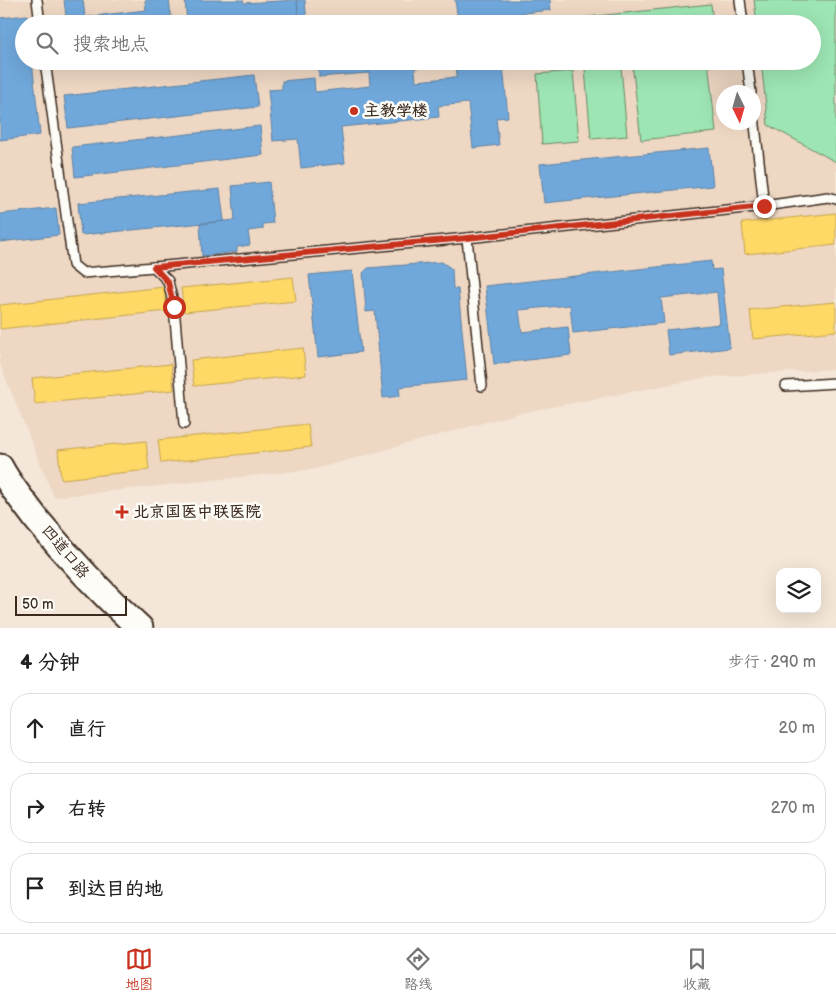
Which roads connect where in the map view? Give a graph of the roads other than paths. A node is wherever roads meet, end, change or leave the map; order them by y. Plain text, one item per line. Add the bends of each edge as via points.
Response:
1 (37, 0) edge
2 (740, 0) edge
3 (39, 15) edge
4 (741, 15) edge
5 (46, 70) edge
6 (748, 70) edge
7 (750, 85) edge
8 (756, 130) edge
9 (836, 199) edge
10 (764, 206) junction
11 (467, 238) junction
12 (154, 267) junction
13 (836, 383) edge
14 (482, 386) dead end
15 (786, 386) dead end
16 (184, 424) dead end
17 (0, 467) edge
18 (140, 628) edge

1 - 3 lane
2 - 4 lane
5 - 12 lane via 72,265 83,274
6 - 7 lane
8 - 10 lane
9 - 10 lane via 828,197
10 - 11 lane
11 - 12 lane
11 - 14 lane
12 - 16 lane via 168,282 174,307
13 - 15 lane
17 - 18 street, 四道口路 via 62,552

